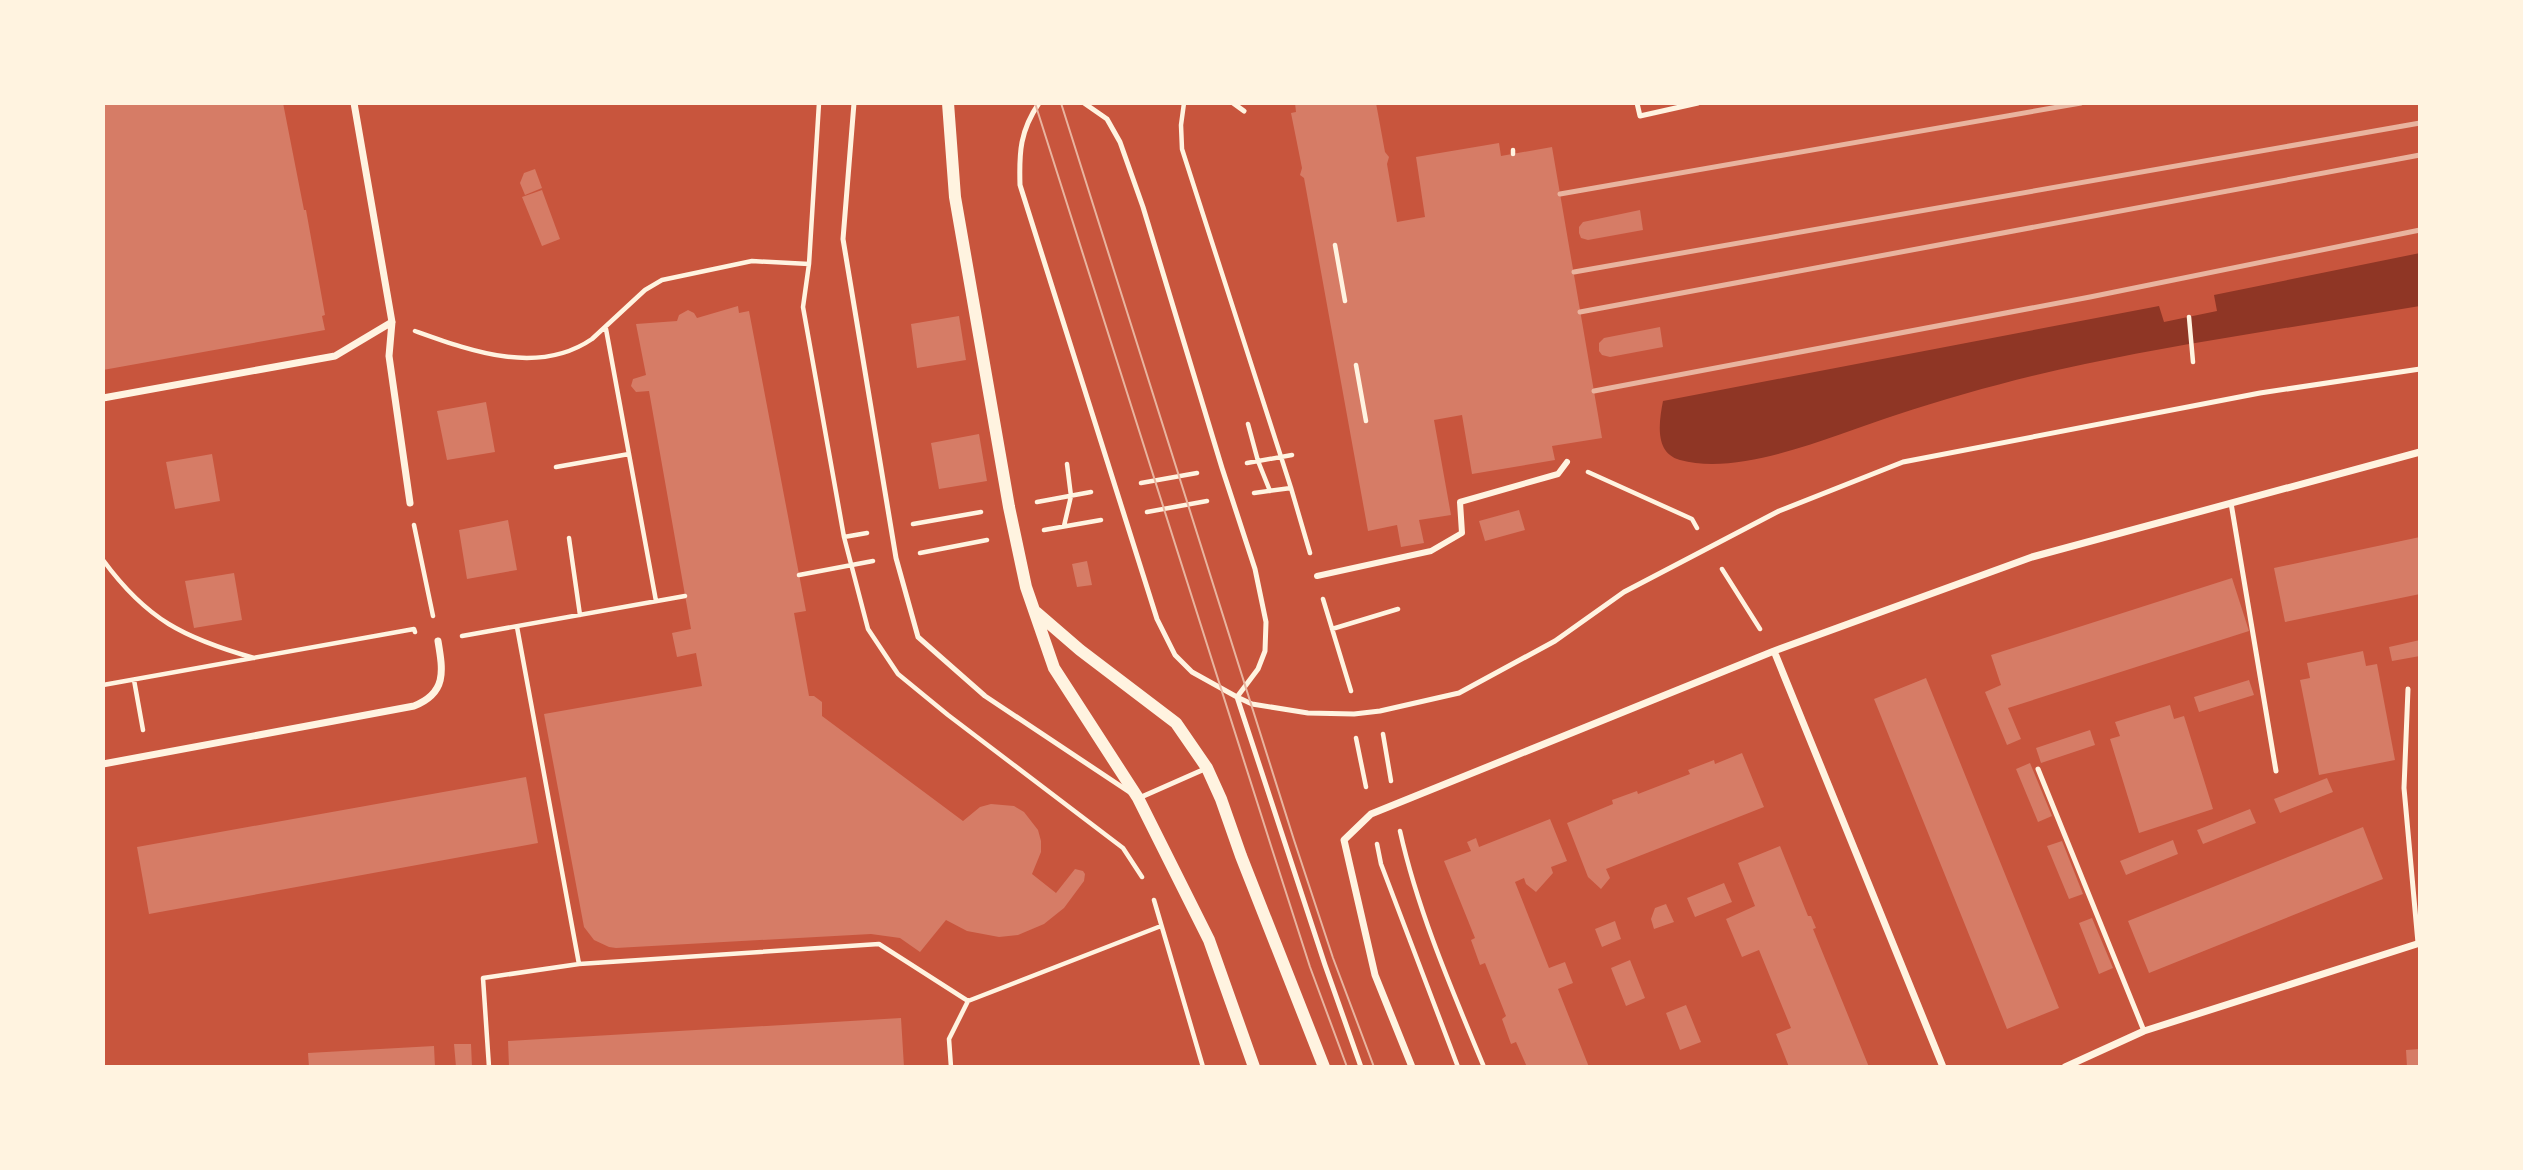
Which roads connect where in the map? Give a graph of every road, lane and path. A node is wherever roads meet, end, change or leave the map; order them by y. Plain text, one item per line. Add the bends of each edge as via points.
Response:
1 (354, 103) edge
2 (819, 103) edge
3 (854, 103) edge
4 (948, 103) edge
5 (1039, 103) edge
6 (1084, 103) edge
7 (1184, 103) edge
8 (1233, 103) edge
9 (1637, 103) edge
10 (1698, 103) edge
11 (1244, 111) dead end
12 (1335, 245) dead end
13 (809, 264) junction
14 (1345, 301) dead end
15 (2189, 317) dead end
16 (393, 322) junction
17 (606, 328) junction
18 (2193, 362) dead end
19 (1356, 365) dead end
20 (2420, 369) edge
21 (103, 398) edge
22 (1366, 421) dead end
23 (1248, 424) dead end
24 (2420, 452) edge
25 (629, 454) junction
26 (1292, 455) dead end
27 (1281, 457) junction
28 (1258, 461) junction
29 (1566, 463) joint
30 (1067, 464) dead end
31 (556, 467) dead end
32 (1222, 468) junction
33 (1116, 488) junction
34 (1270, 491) dead end
35 (1071, 496) junction
36 (410, 503) joint
37 (2231, 503) junction
38 (1009, 507) junction
39 (1064, 526) dead end
40 (891, 528) junction
41 (844, 537) junction
42 (569, 538) dead end
43 (1709, 547) junction
44 (103, 561) edge
45 (851, 565) junction
46 (799, 575) dead end
47 (1317, 576) junction
48 (685, 596) dead end
49 (656, 601) junction
50 (1398, 609) dead end
51 (1036, 612) junction
52 (580, 615) junction
53 (517, 627) junction
54 (1332, 629) junction
55 (438, 641) junction
56 (1774, 651) junction
57 (255, 658) junction
58 (134, 680) junction
59 (103, 685) edge
60 (2407, 689) dead end
61 (1237, 697) junction
62 (1380, 711) junction
63 (1354, 715) junction
64 (166, 752) junction
65 (103, 764) edge
66 (1207, 768) junction
67 (2038, 769) dead end
68 (2276, 771) dead end
69 (1138, 798) junction
70 (1394, 804) junction
71 (1371, 814) junction
72 (1144, 880) dead end
73 (1151, 890) dead end
74 (1161, 926) junction
75 (2419, 943) edge
76 (579, 964) junction
77 (968, 1001) junction
78 (2144, 1031) junction
79 (489, 1067) edge
80 (951, 1067) edge
81 (1203, 1067) edge
82 (1254, 1067) edge
83 (1324, 1067) edge
84 (1362, 1067) edge
85 (1412, 1067) edge
86 (1458, 1067) edge
87 (1484, 1067) edge
88 (1943, 1067) edge
89 (2065, 1067) edge

1 - 16 street
2 - 13 path
3 - 40 lane via 844,239
4 - 38 street via 956,197
5 - 33 lane via 1023,133 1020,185
6 - 32 lane via 1107,119 1119,142
7 - 27 path via 1182,149
8 - 11 lane
9 - 10 lane via 1640,116
12 - 14 path
13 - 17 path via 752,261 662,280 645,289
13 - 41 path via 803,307
15 - 18 path
16 - 17 path via 460,347 519,358 572,350
16 - 21 street via 335,356
16 - 36 street via 388,356
17 - 25 path
19 - 22 path
20 - 43 lane via 2260,393 1903,463 1779,511
23 - 28 path
24 - 37 street
25 - 31 path
25 - 49 path
26 - 27 path
27 - 28 path
27 - 47 path
28 - 32 path
28 - 34 path
29 - 43 path via 1692,519
29 - 47 street via 1558,474 1460,502 1462,533 1432,551
30 - 35 path
32 - 33 path
32 - 61 lane via 1255,569 1266,622 1262,660
33 - 35 path
33 - 61 lane via 1157,619 1175,655 1192,671
35 - 38 path
35 - 39 path
36 - 55 path
37 - 56 street via 2032,556
37 - 68 lane
38 - 40 path
38 - 51 street
40 - 41 path
40 - 69 lane via 918,637 985,696
41 - 45 path
42 - 52 path
43 - 56 path
43 - 62 lane via 1625,592 1555,641 1459,693
44 - 57 path via 156,617 176,630
45 - 46 path
45 - 72 path via 868,629 898,674 1123,848
47 - 54 path
48 - 49 path
49 - 52 path
50 - 54 path
51 - 66 street via 1176,723
51 - 69 street via 1055,668
52 - 53 path
53 - 55 path
53 - 76 path
54 - 63 path via 1351,687
55 - 57 path via 417,644 414,629
55 - 64 street via 442,677 433,694 414,706
56 - 70 street
56 - 88 street
57 - 58 path
58 - 59 path
58 - 64 path via 143,730
60 - 75 lane via 2404,788
61 - 63 lane via 1252,704 1308,713
61 - 84 lane
62 - 63 lane
62 - 70 path
63 - 71 path
64 - 65 street
66 - 69 lane
66 - 83 street
67 - 78 lane
69 - 82 street via 1209,940
70 - 71 street
70 - 87 path via 1408,867
71 - 85 street via 1344,840 1375,975
71 - 86 path via 1381,864
73 - 74 path
74 - 77 path
74 - 81 path
75 - 78 street
76 - 77 path via 879,944
76 - 79 path via 483,978
77 - 80 path via 949,1039
78 - 89 street

